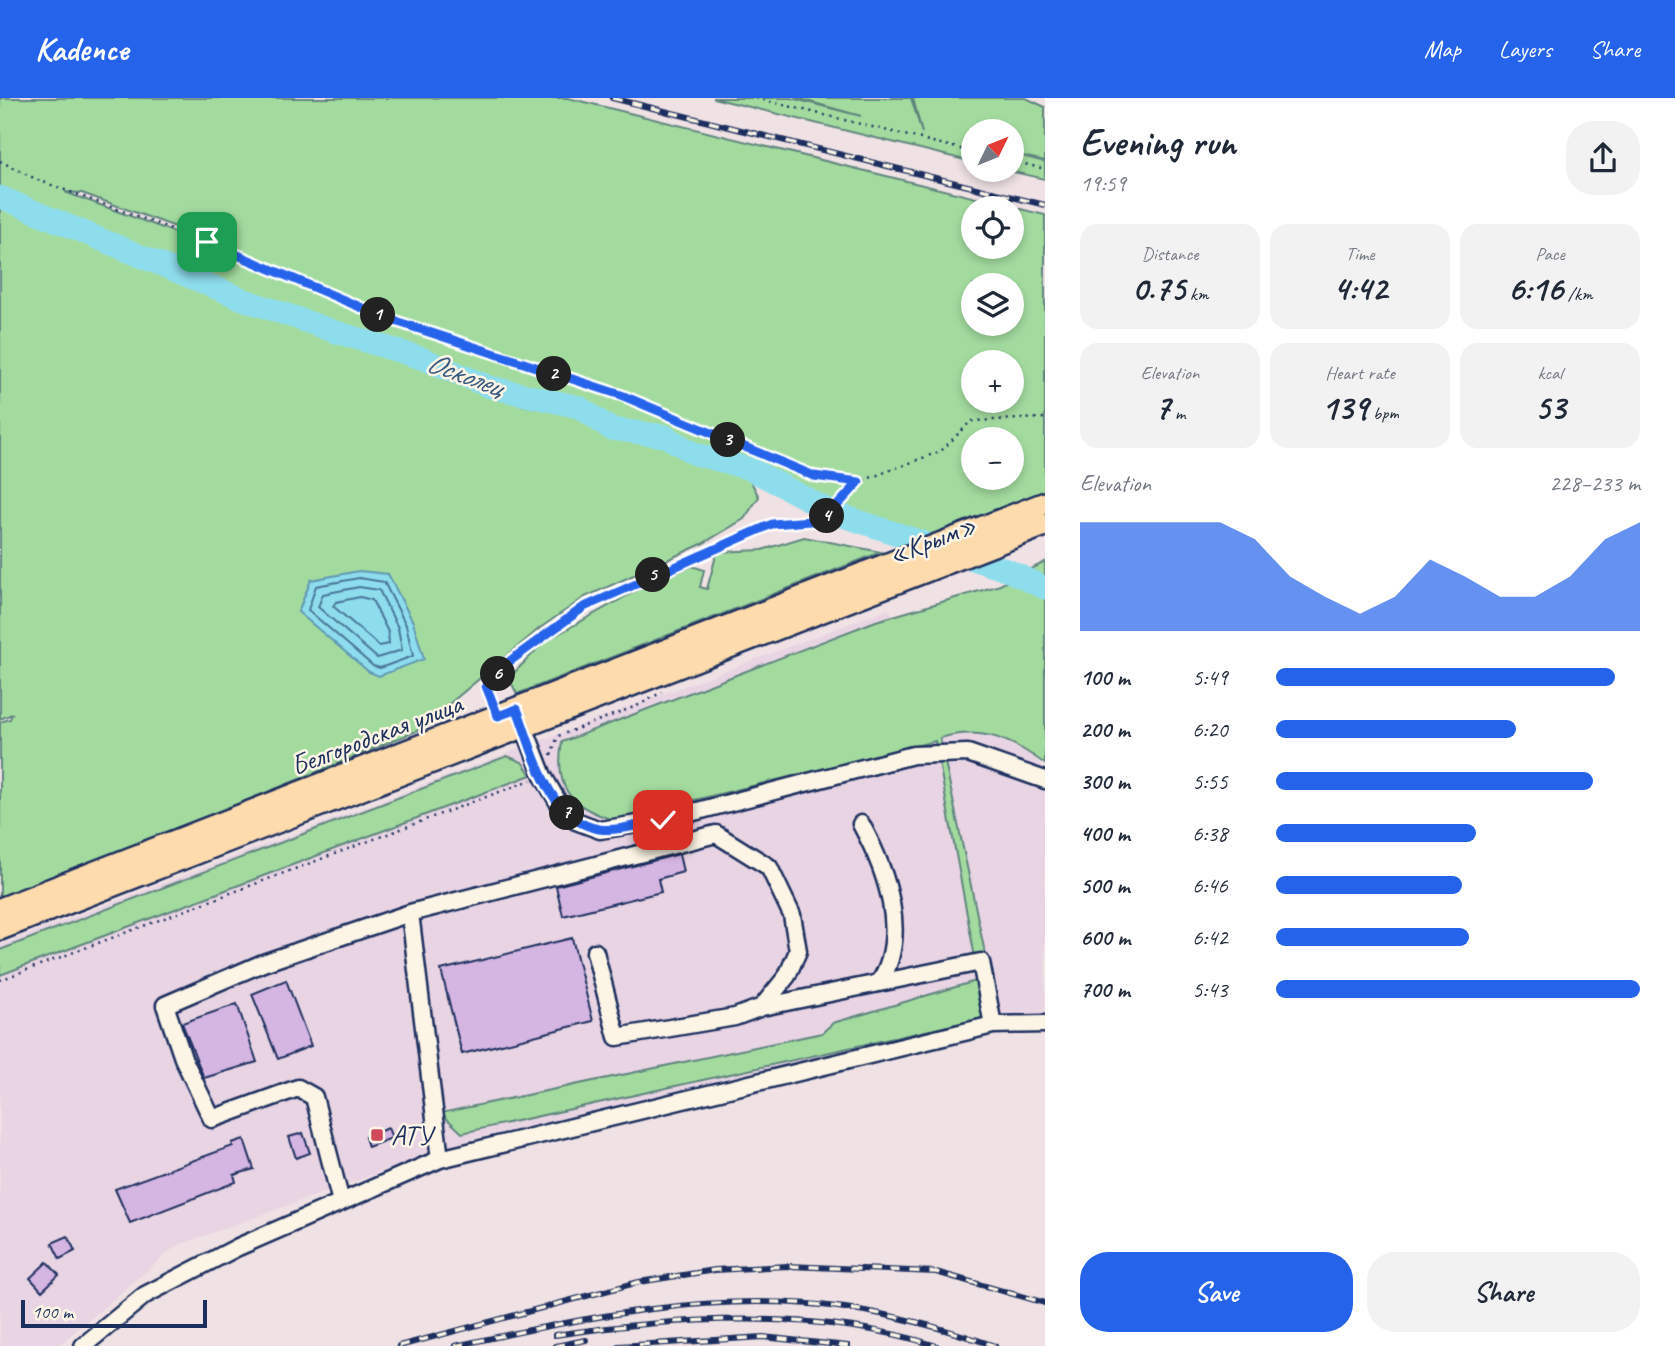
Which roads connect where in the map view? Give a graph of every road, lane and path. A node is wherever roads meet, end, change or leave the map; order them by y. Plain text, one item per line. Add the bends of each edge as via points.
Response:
1 (756, 98) edge
2 (961, 149) edge
3 (0, 161) edge
4 (1024, 164) edge
5 (1045, 169) edge
6 (1045, 418) edge
7 (859, 482) junction
8 (1045, 503) edge
9 (1045, 525) edge
10 (835, 597) junction
11 (671, 687) dead end
12 (513, 717) junction
13 (543, 776) junction
14 (1045, 780) edge
15 (861, 824) dead end
16 (0, 909) edge
17 (410, 913) junction
18 (0, 929) edge
19 (595, 951) dead end
20 (0, 979) edge
21 (879, 983) junction
22 (762, 1007) junction
23 (1045, 1024) edge
24 (993, 1025) junction
25 (440, 1159) junction
26 (341, 1202) junction
27 (83, 1346) edge

1 - 2 path
3 - 7 path via 386,318 621,395 814,476
4 - 5 path
6 - 7 path via 971,421 941,452
7 - 12 path via 824,520 772,524 584,607 510,661 486,686
8 - 10 main road, Белгородская улица
9 - 10 main road, «Крым»
10 - 12 main road, Белгородская улица
11 - 13 path via 639,705 558,736
12 - 13 lane
12 - 16 main road, Белгородская улица
12 - 18 main road, Белгородская улица
13 - 14 lane via 561,807 576,821 600,830 663,820 913,755 968,753
13 - 20 path
15 - 21 lane via 885,878 894,918 890,966
17 - 22 lane via 716,834 769,867 792,915 798,951 787,976
17 - 25 lane
17 - 26 lane via 263,963 164,1006 212,1119 298,1088 314,1097
19 - 22 lane via 617,1037 735,1017
21 - 22 lane
21 - 24 lane via 981,962
23 - 24 lane
24 - 25 lane
25 - 26 lane
26 - 27 lane via 145,1295

